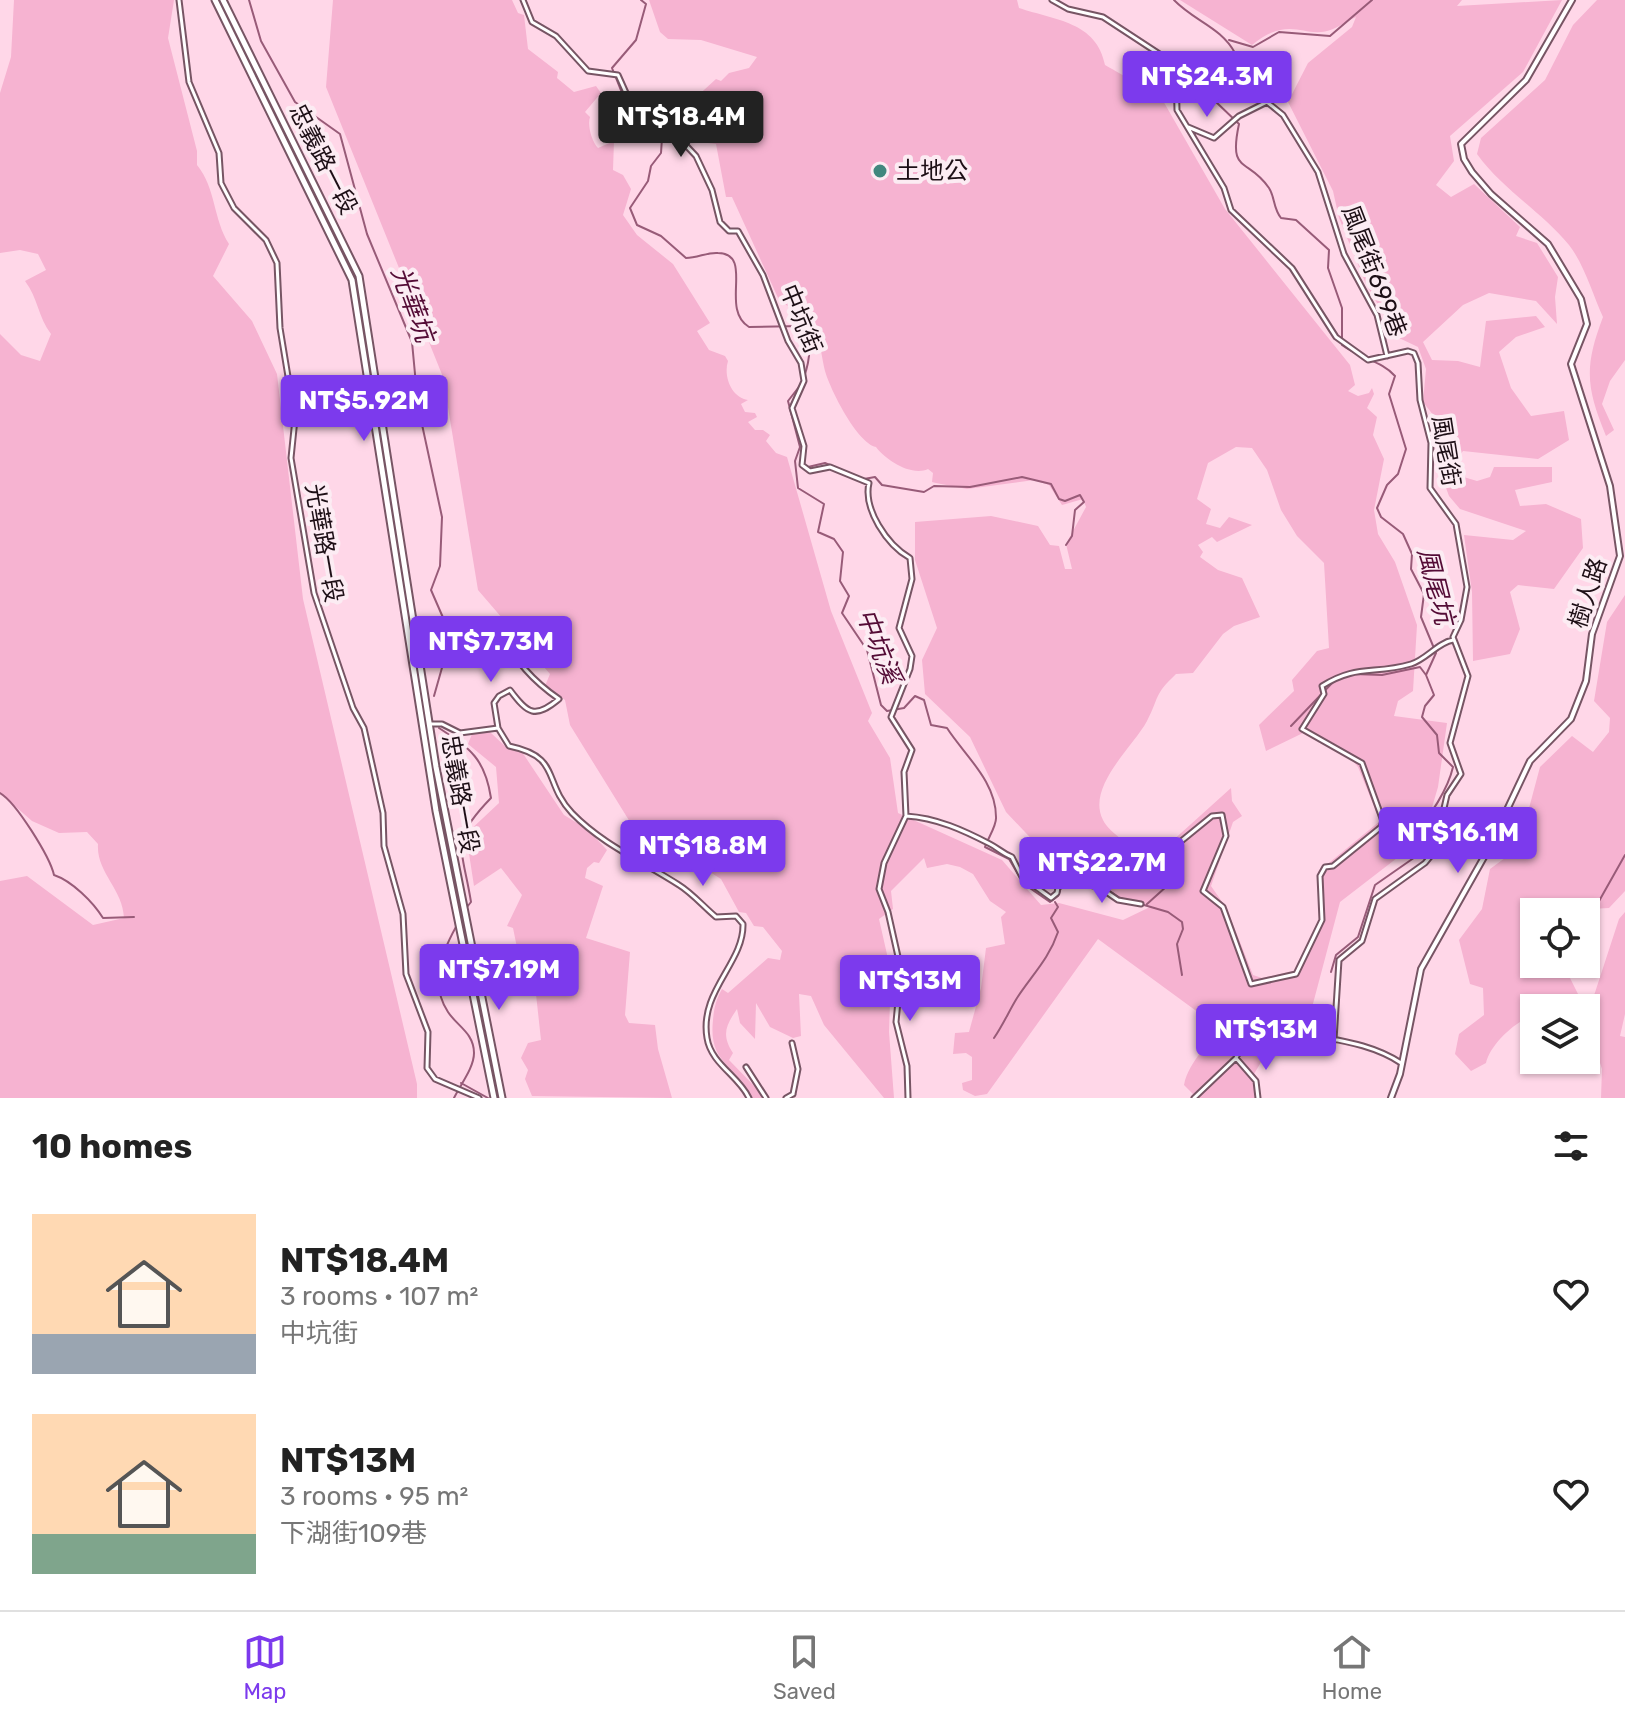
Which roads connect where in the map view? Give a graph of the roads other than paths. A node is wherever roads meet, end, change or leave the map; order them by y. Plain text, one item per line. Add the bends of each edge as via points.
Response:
1 (179, 0) edge
2 (215, 0) edge
3 (223, 0) edge
4 (523, 0) edge
5 (1052, 0) edge
6 (1572, 0) edge
7 (238, 38) junction
8 (1186, 127) junction
9 (323, 196) junction
10 (313, 202) junction
11 (1387, 356) junction
12 (386, 466) junction
13 (412, 600) junction
14 (401, 601) junction
15 (501, 632) dead end
16 (1453, 640) junction
17 (430, 725) junction
18 (420, 726) junction
19 (498, 728) junction
20 (906, 816) junction
21 (1062, 880) junction
22 (461, 888) junction
23 (450, 890) junction
24 (1141, 904) dead end
25 (1334, 1040) junction
26 (792, 1043) dead end
27 (1236, 1058) junction
28 (1402, 1064) junction
29 (746, 1067) dead end
30 (793, 1094) junction
31 (479, 1098) edge
32 (494, 1098) edge
33 (502, 1098) edge
34 (749, 1098) edge
35 (766, 1098) edge
36 (786, 1098) edge
37 (797, 1098) edge
38 (908, 1098) edge
39 (1194, 1098) edge
40 (1258, 1098) edge
41 (1391, 1098) edge

1 - 31 street, 光華路一段 via 189,82 219,153 221,183 234,208 266,240 277,263 280,328 295,419 291,458 314,593 364,728 383,813 384,846 403,914 406,974 428,1032 427,1068 435,1079
2 - 7 main road, 忠義路一段
3 - 7 main road, 忠義路一段
4 - 20 street, 中坑街 via 532,22 556,36 588,71 618,75 627,95 647,104 696,156 720,222 729,231 738,231 799,359 804,380 792,408 804,446 801,464 810,471 830,467 869,483 866,496 880,528 910,558 912,579 899,628 912,656 905,690 891,717 912,750 904,772
5 - 8 street, 風尾街 via 1103,17 1161,55 1176,73 1175,101
6 - 28 street, 樹人路 via 1526,80 1461,144 1472,172 1548,244 1581,299 1587,324 1571,364 1610,486 1620,556 1592,634 1586,681 1571,719 1530,761 1488,850 1421,969
7 - 9 main road, 忠義路一段
7 - 10 main road, 忠義路一段
8 - 11 street, 風尾街 via 1224,188 1231,210 1292,268 1336,337 1368,360
8 - 11 street, 風尾街699巷 via 1214,138 1267,102 1283,115 1321,178 1344,254 1377,315
9 - 10 main road
9 - 12 main road, 忠義路一段 via 359,276
10 - 12 main road, 忠義路一段 via 352,280
11 - 16 street, 風尾街 via 1414,353 1431,443 1430,488 1456,524 1467,587
12 - 13 main road, 忠義路一段
12 - 14 main road, 忠義路一段
13 - 14 main road
13 - 17 main road, 忠義路一段
14 - 18 main road, 忠義路一段
15 - 19 street via 536,683 559,699 543,712 533,711 510,690 503,693 494,703
16 - 21 street via 1393,670 1345,672 1322,686 1324,694 1302,729 1362,763 1383,821 1325,867 1320,876 1322,920 1296,974 1251,984 1223,907 1203,891 1226,836 1222,815 1212,816 1142,873 1104,877 1055,856
16 - 25 street via 1468,676 1450,743 1461,774 1447,795 1434,852 1375,899 1362,941 1339,960
17 - 18 street
17 - 19 street via 442,724 456,733
17 - 22 main road, 忠義路一段
18 - 23 main road, 忠義路一段
19 - 34 street via 509,746 534,751 559,797 614,848 680,886 716,917 736,916 743,924 736,955 710,1001 707,1039 722,1067
20 - 21 street via 936,817 990,843 1012,857 1022,877 1046,897 1057,893
20 - 38 street, 中坑街 via 884,863 879,889 902,982 896,1022 907,1066
21 - 24 street via 1099,887 1118,900
22 - 23 main road
22 - 33 main road, 忠義路一段
23 - 32 main road, 忠義路一段
25 - 27 street via 1297,1034 1255,1018
25 - 28 street via 1370,1047
26 - 30 street via 798,1069
27 - 39 street
27 - 40 street via 1256,1081
28 - 41 street, 樹人路
29 - 35 street
30 - 36 street
30 - 37 street

